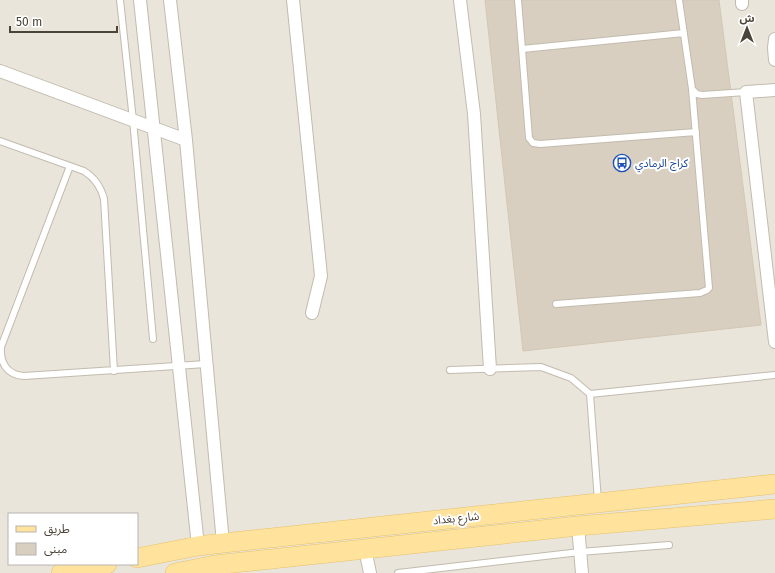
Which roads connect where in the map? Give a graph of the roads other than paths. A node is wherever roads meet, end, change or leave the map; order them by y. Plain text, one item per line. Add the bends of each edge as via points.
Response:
1 (120, 0) edge
2 (140, 0) edge
3 (170, 0) edge
4 (293, 0) edge
5 (460, 0) edge
6 (518, 0) edge
7 (678, 0) edge
8 (684, 33) junction
9 (775, 39) edge
10 (522, 49) junction
11 (775, 60) edge
12 (0, 71) edge
13 (692, 89) junction
14 (775, 90) edge
15 (746, 92) junction
16 (134, 120) junction
17 (153, 128) junction
18 (696, 132) junction
19 (186, 140) junction
20 (0, 141) edge
21 (70, 166) junction
22 (556, 304) dead end
23 (312, 313) dead end
24 (153, 339) dead end
25 (775, 342) edge
26 (206, 364) junction
27 (179, 366) junction
28 (490, 369) junction
29 (114, 370) junction
30 (450, 370) dead end
31 (775, 375) edge
32 (590, 394) junction
33 (775, 484) edge
34 (598, 502) junction
35 (538, 509) junction
36 (775, 510) edge
37 (578, 526) junction
38 (541, 531) junction
39 (223, 543) junction
40 (669, 545) dead end
41 (198, 546) junction
42 (365, 549) junction
43 (580, 552) junction
44 (138, 558) edge
45 (102, 565) edge
46 (61, 573) edge
47 (175, 573) edge
48 (370, 573) edge
49 (398, 573) edge
50 (582, 573) edge

1 - 16 lane
2 - 17 street
3 - 19 street
4 - 23 street via 321,276
5 - 28 street via 474,114
6 - 10 lane
7 - 8 lane
8 - 10 lane
8 - 13 lane
9 - 11 street
10 - 18 lane via 529,138 533,143
12 - 16 street
13 - 15 lane via 702,95
13 - 18 lane
14 - 15 street
15 - 25 street
16 - 17 street
16 - 24 lane
17 - 19 street
17 - 27 street
18 - 22 lane via 709,288 700,292
19 - 26 street
20 - 21 lane
21 - 29 lane via 84,171 94,180 104,199
21 - 29 lane via 1,347 1,359 6,369 17,376
26 - 27 lane
26 - 39 street
27 - 29 lane
27 - 41 street
28 - 30 lane
28 - 32 lane via 541,367 571,378
31 - 32 lane
32 - 34 lane
33 - 34 main road, شارع بغداد
34 - 35 main road, شارع بغداد
35 - 38 main road
35 - 39 main road, شارع بغداد
36 - 37 main road, شارع بغداد
37 - 38 main road, شارع بغداد
37 - 43 street
38 - 42 main road, شارع بغداد
39 - 41 main road, شارع بغداد
40 - 43 lane
41 - 44 main road, شارع بغداد
42 - 47 main road, شارع بغداد via 215,565
42 - 48 street
43 - 49 lane
43 - 50 street
45 - 46 main road

